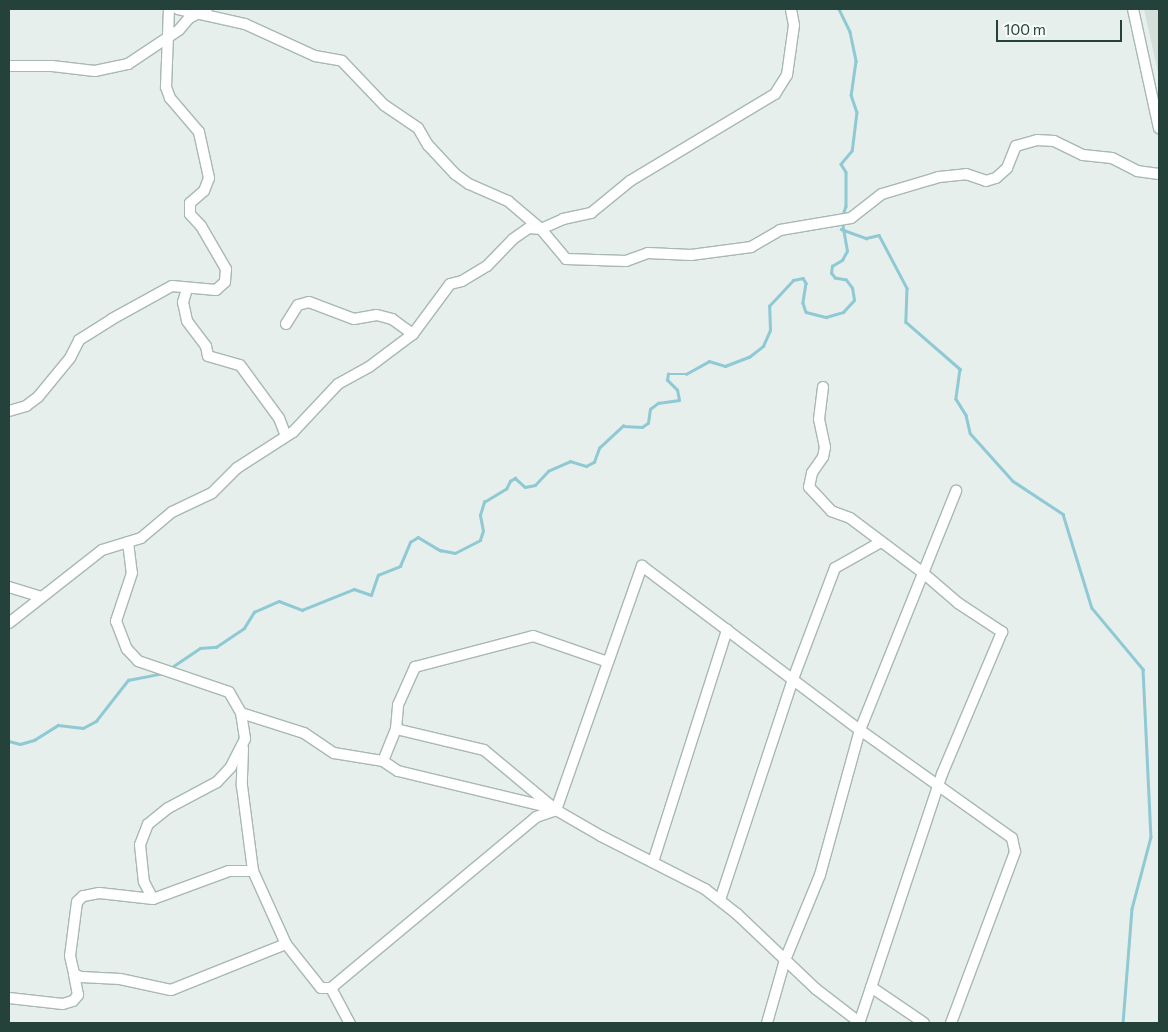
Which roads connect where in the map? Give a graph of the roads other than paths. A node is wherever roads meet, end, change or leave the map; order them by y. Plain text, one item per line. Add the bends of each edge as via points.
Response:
1 (169, 9) edge
2 (178, 9) edge
3 (207, 9) edge
4 (791, 9) edge
5 (1133, 9) edge
6 (195, 15) junction
7 (167, 37) junction
8 (9, 66) edge
9 (1159, 128) edge
10 (1159, 174) edge
11 (541, 229) junction
12 (187, 289) junction
13 (286, 324) dead end
14 (413, 334) junction
15 (823, 387) dead end
16 (9, 412) edge
17 (286, 436) junction
18 (956, 490) dead end
19 (128, 542) junction
20 (881, 542) junction
21 (922, 572) junction
22 (9, 587) edge
23 (42, 597) junction
24 (9, 623) edge
25 (727, 630) junction
26 (608, 662) junction
27 (793, 679) junction
28 (241, 712) junction
29 (396, 729) junction
30 (860, 730) junction
31 (243, 746) junction
32 (383, 761) junction
33 (938, 786) junction
34 (556, 810) junction
35 (653, 862) junction
36 (253, 871) junction
37 (153, 898) junction
38 (720, 900) junction
39 (286, 944) junction
40 (785, 960) junction
41 (74, 974) junction
42 (871, 987) junction
43 (332, 988) junction
44 (9, 998) edge
45 (859, 1022) edge
46 (350, 1023) edge
47 (767, 1023) edge
48 (924, 1023) edge
49 (952, 1023) edge

1 - 7 street
2 - 6 street
3 - 6 street
4 - 11 street via 794,25 787,75 775,94 630,181 592,213 563,219
5 - 9 street
6 - 7 street
6 - 11 street via 245,24 315,56 342,61 384,104 418,128 428,145 455,174 469,184 508,201
7 - 8 street via 128,64 95,71
7 - 12 street via 166,87 170,98 199,132 209,178 204,191 190,203 190,214 201,226 226,269 225,282 216,290
10 - 11 street via 1137,171 1112,158 1083,155 1054,141 1038,140 1016,146 1007,168 996,178 986,181 966,174 939,177 882,194 841,220 780,230 750,247 691,255 648,253 626,261 566,259
11 - 14 street via 529,228 514,238 487,266 462,281 450,284
12 - 16 street via 172,286 79,340 70,358 38,397
12 - 17 street via 183,302 187,321 206,346 208,356 240,365 279,418
13 - 14 street via 298,305 309,302 354,320 377,315 392,319
14 - 17 street via 369,368 338,384
15 - 20 street via 818,419 825,447 812,473 810,487 831,511 850,518
17 - 19 street via 237,468 212,493 172,512 141,538
18 - 21 street
19 - 23 street via 102,550
19 - 28 street via 132,573 116,621 127,648 138,661 229,692
20 - 21 street
20 - 27 street via 835,568
21 - 30 street
21 - 33 street via 958,603 1002,632
22 - 23 street
23 - 24 street
25 - 26 street via 642,566
25 - 27 street
25 - 35 street
26 - 29 street via 534,636 415,667 398,705
26 - 34 street
27 - 30 street
27 - 38 street
28 - 31 street
28 - 32 street via 304,732 334,754
29 - 32 street
29 - 34 street via 484,750
30 - 33 street
30 - 40 street via 820,875
31 - 36 street via 242,786
31 - 37 street via 231,767 216,782 168,808 148,824 140,845 144,882
32 - 34 street via 398,771
33 - 42 street
33 - 49 street via 1001,828 1012,838 1015,852
34 - 35 street
34 - 43 street via 536,817
35 - 38 street
36 - 37 street via 229,872
36 - 39 street
37 - 41 street via 99,893 83,896 76,902 71,947
38 - 40 street
39 - 41 street via 171,990 120,979
39 - 43 street via 321,988
40 - 45 street
40 - 47 street
41 - 44 street via 78,995 73,1001 63,1004
42 - 45 street
42 - 48 street
43 - 46 street

